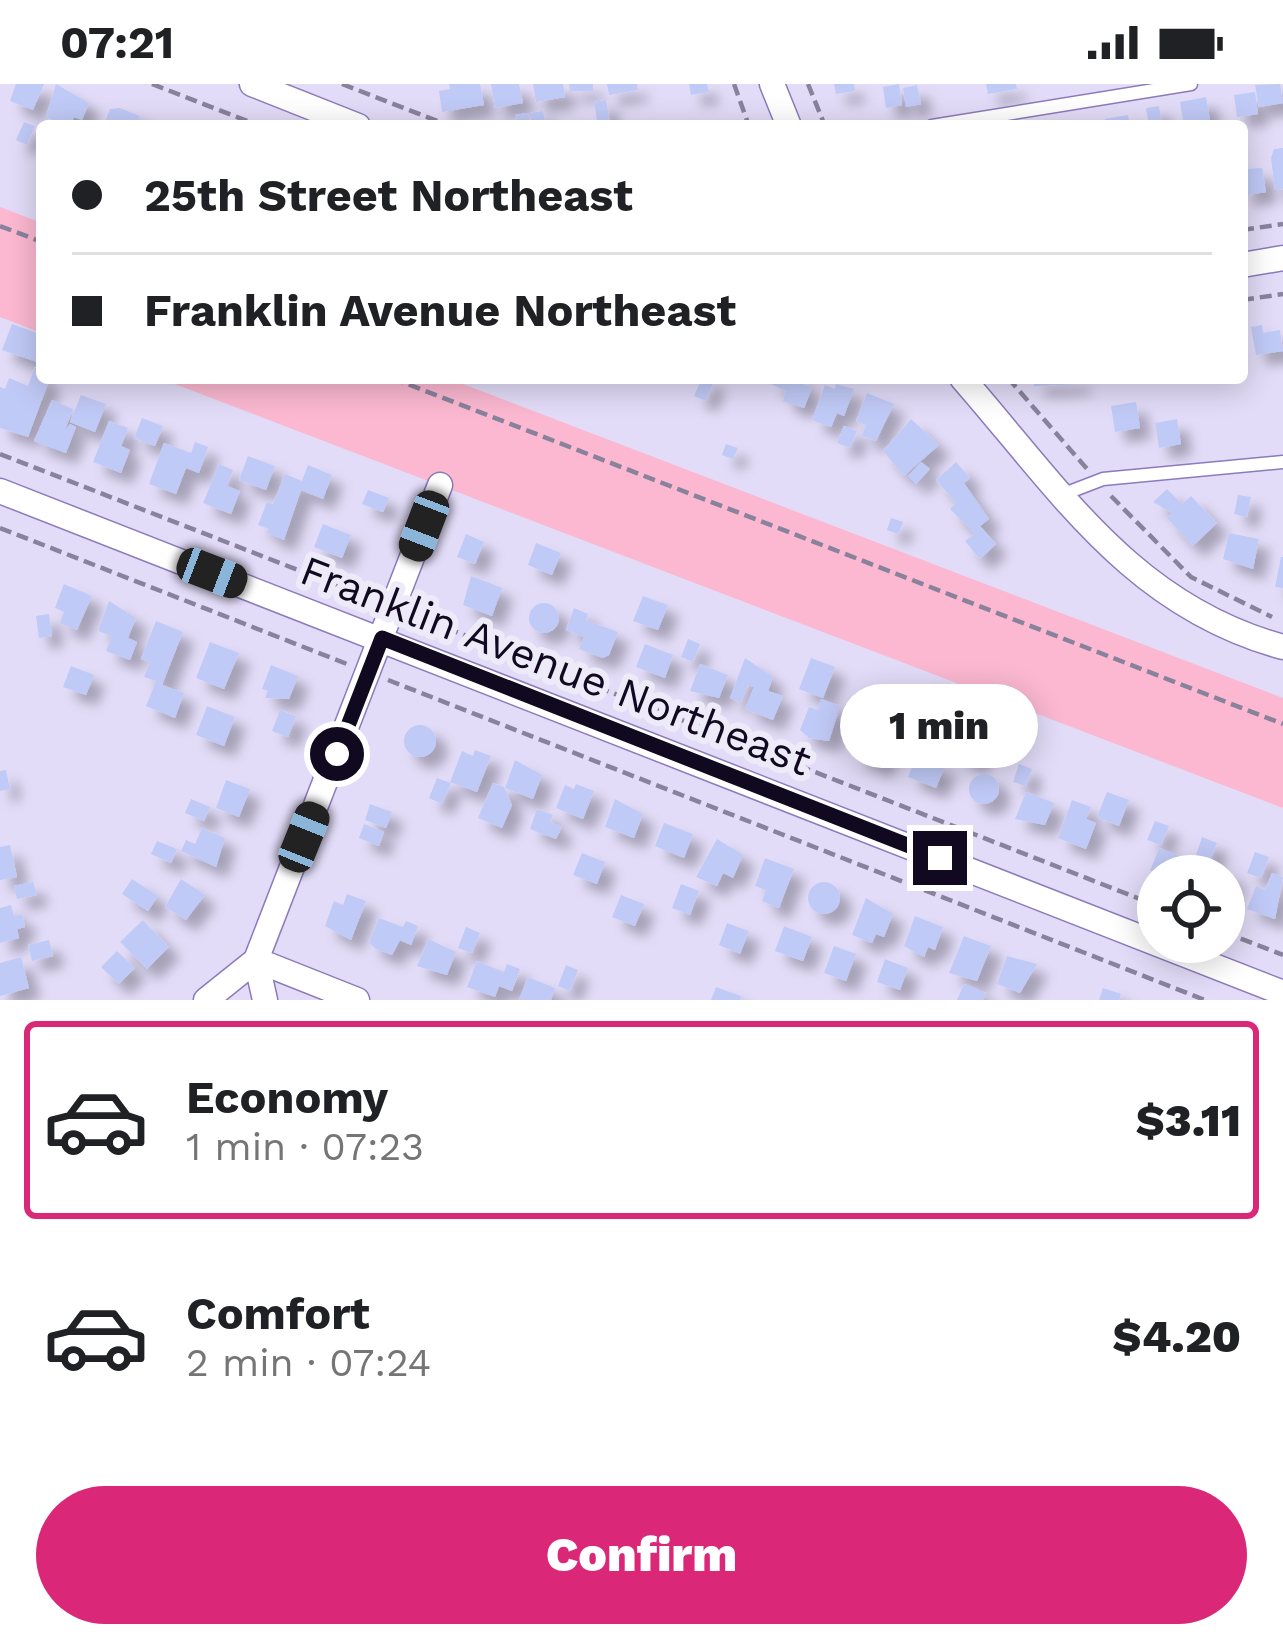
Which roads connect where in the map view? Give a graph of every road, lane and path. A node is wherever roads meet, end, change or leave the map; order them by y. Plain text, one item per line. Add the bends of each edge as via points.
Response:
1 (152, 84) edge
2 (252, 84) edge
3 (342, 84) edge
4 (734, 84) edge
5 (772, 84) edge
6 (808, 84) edge
7 (1191, 84) edge
8 (245, 120) edge
9 (343, 120) edge
10 (435, 120) edge
11 (747, 120) edge
12 (787, 120) edge
13 (823, 120) edge
14 (969, 120) edge
15 (1283, 224) edge
16 (0, 226) edge
17 (1248, 229) edge
18 (36, 240) edge
19 (1283, 259) edge
20 (1248, 264) edge
21 (1283, 294) edge
22 (1248, 299) edge
23 (407, 384) edge
24 (967, 384) edge
25 (1013, 384) edge
26 (0, 454) edge
27 (1283, 463) edge
28 (1098, 481) junction
29 (440, 485) dead end
30 (0, 491) edge
31 (1064, 494) junction
32 (0, 528) edge
33 (380, 602) dead end
34 (408, 613) dead end
35 (1283, 621) edge
36 (382, 638) junction
37 (1283, 647) edge
38 (355, 667) dead end
39 (382, 678) dead end
40 (1283, 724) edge
41 (1137, 899) edge
42 (1245, 940) edge
43 (1283, 955) edge
44 (256, 960) junction
45 (1283, 993) edge
46 (206, 1000) edge
47 (265, 1000) edge
48 (357, 1000) edge
49 (1205, 1000) edge

1 - 8 path
2 - 9 street
3 - 10 path
4 - 11 path
5 - 12 street
6 - 13 path
7 - 14 lane
15 - 17 path
16 - 18 path
19 - 20 street
21 - 22 path
23 - 40 path
24 - 31 street
25 - 28 path
26 - 33 path
27 - 28 lane
28 - 31 lane
28 - 35 path via 1191,577
29 - 36 street
30 - 36 street, Franklin Avenue Northeast
31 - 37 street via 1123,563 1182,608
32 - 38 path
34 - 41 path
36 - 44 street
36 - 45 street, Franklin Avenue Northeast
39 - 49 path
42 - 43 path
44 - 46 street
44 - 47 street
44 - 48 street

